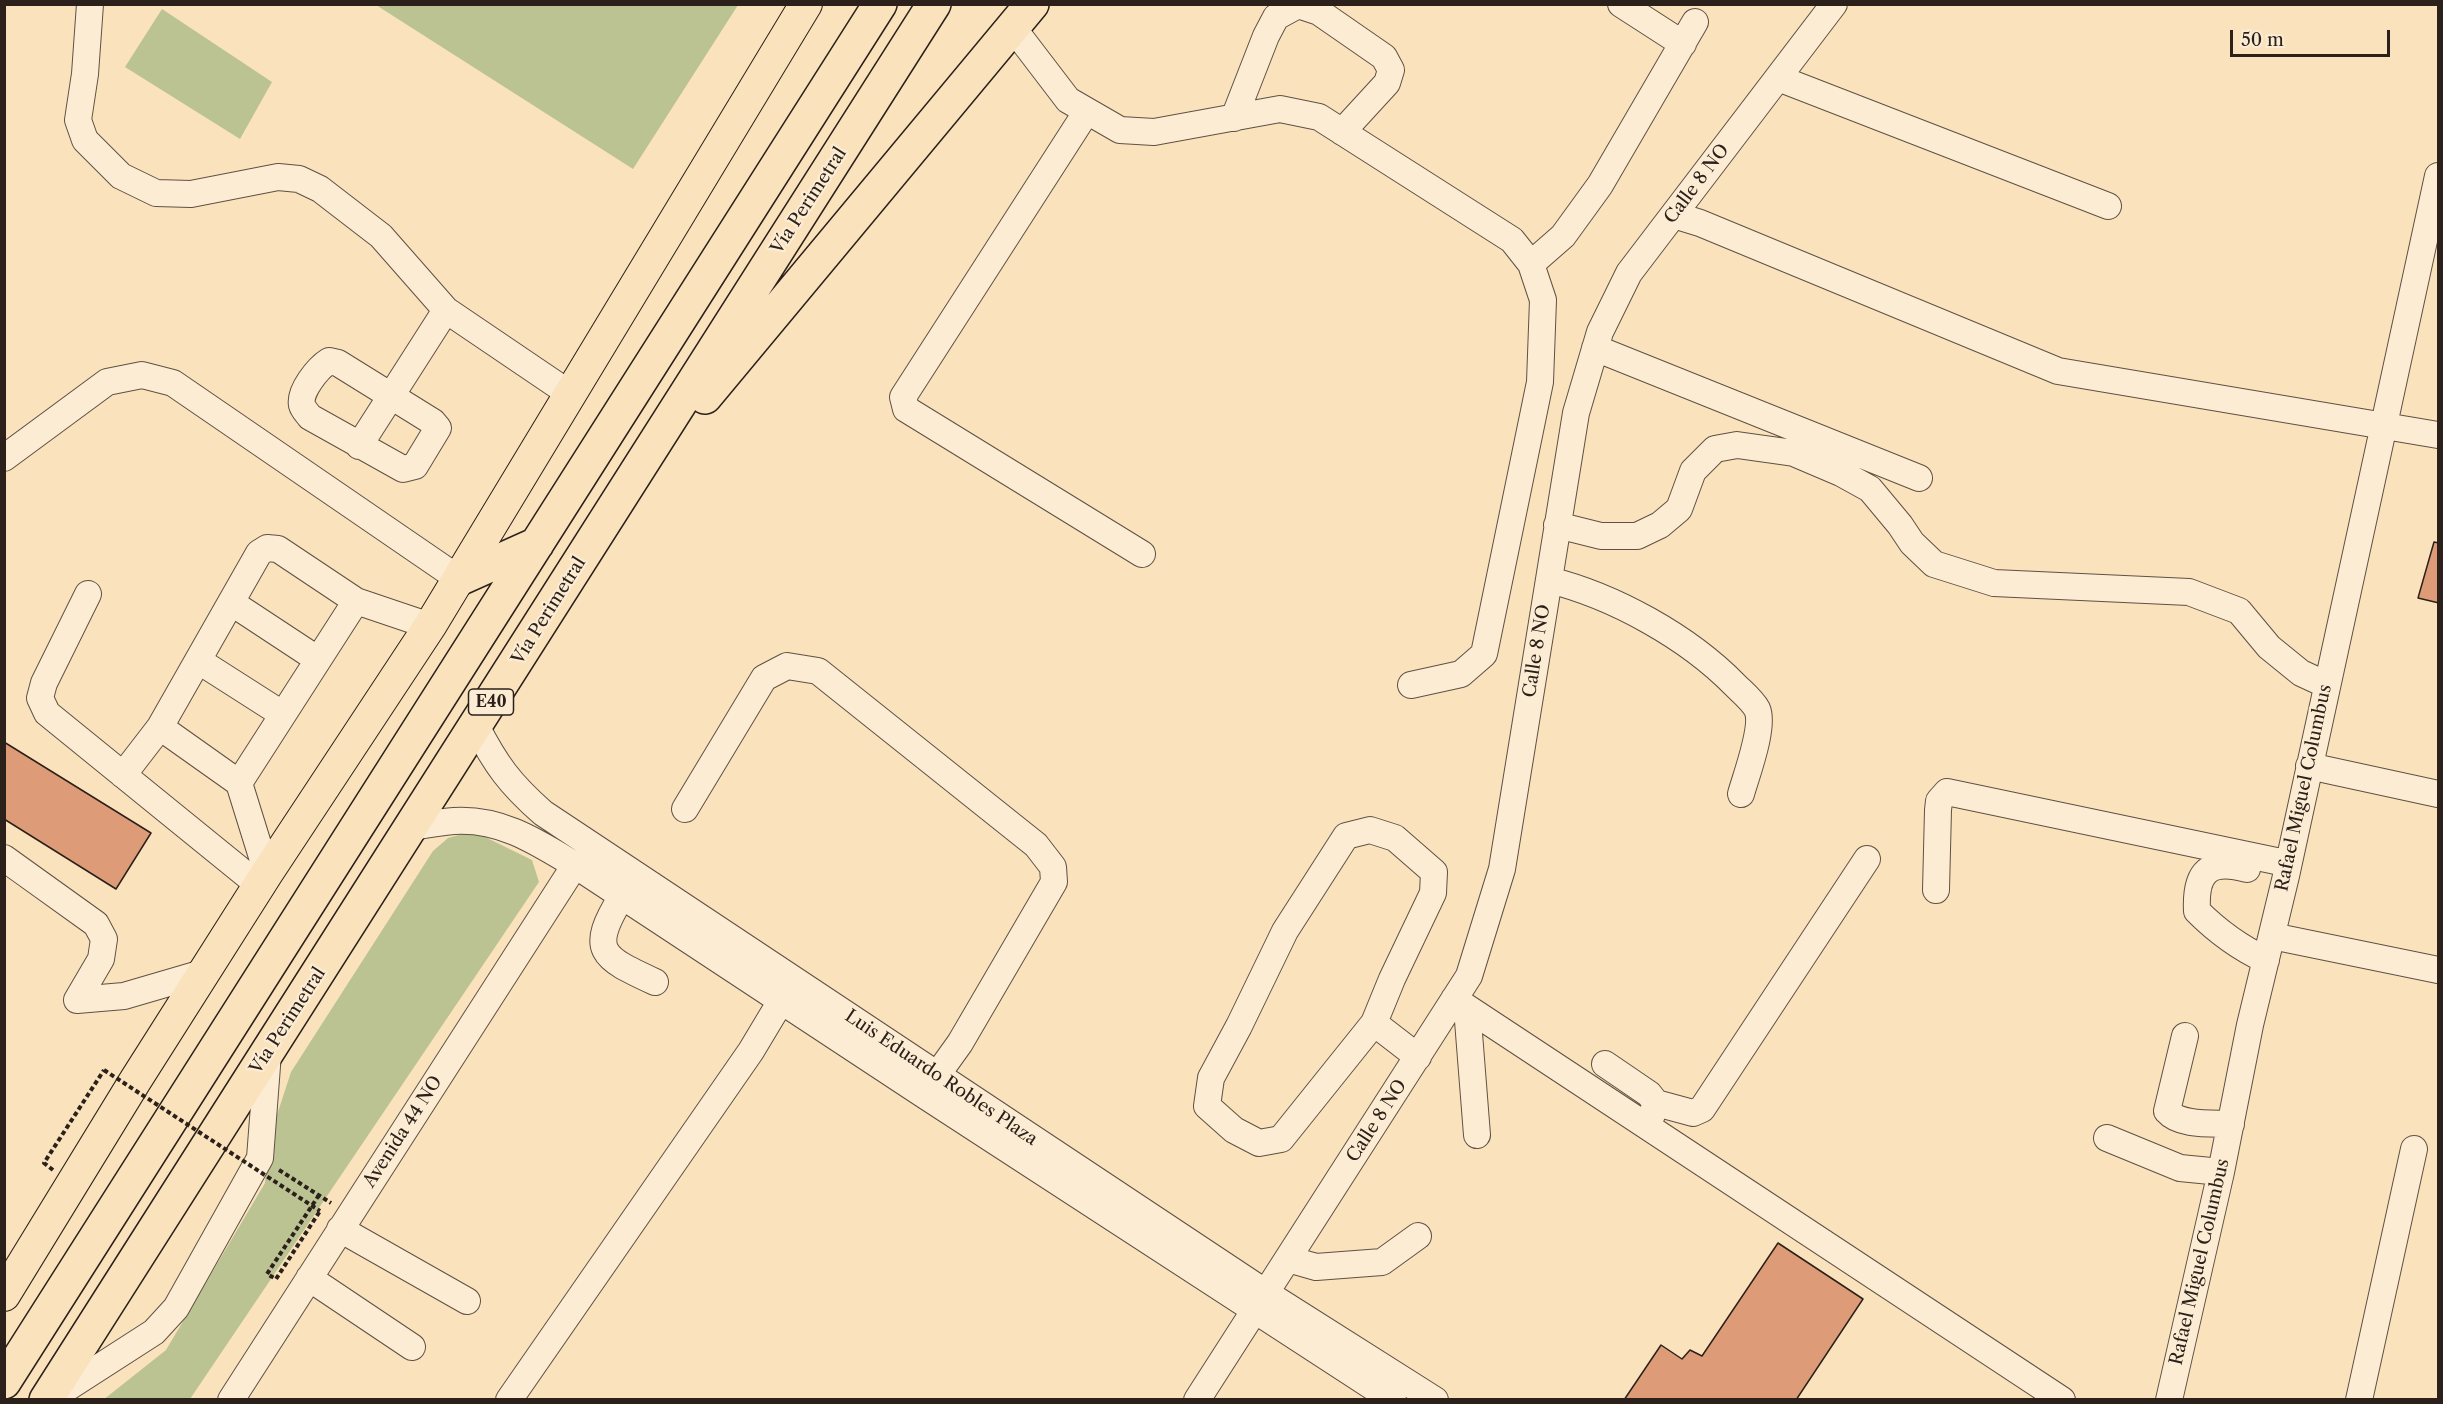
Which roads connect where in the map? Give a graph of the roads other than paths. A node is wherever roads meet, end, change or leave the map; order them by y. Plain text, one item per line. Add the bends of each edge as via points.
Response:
1 (90, 4) edge
2 (806, 4) edge
3 (880, 4) edge
4 (934, 4) edge
5 (1621, 4) edge
6 (1834, 4) edge
7 (1022, 16) edge
8 (1778, 78) junction
9 (1087, 111) junction
10 (1234, 118) junction
11 (1342, 132) junction
12 (2439, 176) edge
13 (2108, 206) dead end
14 (1674, 214) junction
15 (1531, 264) junction
16 (446, 310) junction
17 (1595, 348) junction
18 (392, 394) junction
19 (570, 394) junction
20 (2383, 427) junction
21 (2439, 435) edge
22 (359, 446) junction
23 (4, 458) edge
24 (1919, 478) dead end
25 (618, 500) junction
26 (1557, 525) junction
27 (537, 544) junction
28 (1142, 554) dead end
29 (459, 579) junction
30 (1549, 580) junction
31 (88, 594) dead end
32 (356, 601) junction
33 (232, 603) junction
34 (430, 626) junction
35 (317, 659) junction
36 (199, 661) junction
37 (1411, 685) dead end
38 (2326, 685) junction
39 (282, 714) junction
40 (160, 726) junction
41 (476, 726) junction
42 (2309, 766) junction
43 (123, 775) junction
44 (239, 783) junction
45 (1741, 794) dead end
46 (2439, 794) edge
47 (686, 809) dead end
48 (412, 827) junction
49 (4, 858) edge
50 (1867, 859) dead end
51 (575, 865) junction
52 (2287, 868) junction
53 (263, 879) junction
54 (1936, 890) dead end
55 (622, 896) junction
56 (2269, 948) junction
57 (2439, 969) edge
58 (206, 972) junction
59 (655, 982) dead end
60 (781, 1000) junction
61 (1461, 1004) junction
62 (1374, 1023) junction
63 (2185, 1036) dead end
64 (268, 1052) junction
65 (1418, 1057) junction
66 (1605, 1064) dead end
67 (930, 1085) junction
68 (1651, 1114) junction
69 (2231, 1124) junction
70 (1477, 1135) dead end
71 (2107, 1138) dead end
72 (2414, 1149) dead end
73 (2221, 1173) junction
74 (345, 1222) junction
75 (1418, 1236) dead end
76 (1288, 1259) junction
77 (309, 1278) junction
78 (4, 1295) edge
79 (467, 1301) dead end
80 (1261, 1301) junction
81 (412, 1347) dead end
82 (4, 1382) edge
83 (48, 1400) edge
84 (231, 1400) edge
85 (509, 1400) edge
86 (1197, 1400) edge
87 (1393, 1400) edge
88 (1436, 1400) edge
89 (2062, 1400) edge
90 (2169, 1400) edge
91 (2359, 1400) edge

1 - 16 street via 78,120 85,141 122,176 156,193 191,194 278,177 299,179 320,189 381,236
2 - 19 main road
3 - 27 highway, E40
4 - 25 highway, Vía Perimetral / E40
5 - 15 street via 1689,33 1600,185 1563,236
6 - 8 street, Calle 8 NO
7 - 9 street via 1068,100
7 - 25 highway
8 - 13 street
8 - 14 street, Calle 8 NO
9 - 10 street via 1120,130 1155,132
9 - 28 street via 903,397 906,409
10 - 11 street via 1280,110 1319,117
10 - 11 street via 1276,17 1298,5 1319,12 1384,57 1390,70 1387,83
11 - 15 street via 1512,240
12 - 20 street, Rafael Miguel Columbus
14 - 17 street, Calle 8 NO via 1629,273
14 - 20 street via 2058,371
15 - 37 street via 1543,300 1540,382 1484,654 1461,674
16 - 18 street
16 - 19 street
17 - 24 street
17 - 26 street, Calle 8 NO via 1576,413
18 - 22 street
18 - 22 street via 434,422 436,434 409,469
18 - 22 street via 338,363 329,362 301,396 302,407 310,417
19 - 29 main road
20 - 21 street
20 - 38 street, Rafael Miguel Columbus
23 - 29 street via 107,382 142,375 173,383
25 - 41 highway, Vía Perimetral / E40
26 - 30 street, Calle 8 NO
26 - 38 street via 1601,536 1637,536 1680,509 1693,471 1715,449 1737,446 1794,453 1870,489 1912,543 1934,564 1994,583 2189,592 2239,611 2269,647 2301,673
27 - 29 highway
27 - 82 highway, E40
29 - 34 main road
30 - 45 street via 1574,586 1663,627 1747,696 1757,710 1758,728
30 - 61 street, Calle 8 NO via 1502,869
31 - 43 street via 40,698 47,713
32 - 33 street via 278,549 267,548 259,553
32 - 34 street
32 - 35 street
33 - 35 street
33 - 36 street
34 - 53 main road
35 - 39 street
36 - 39 street
36 - 40 street
38 - 42 street, Rafael Miguel Columbus
39 - 44 street
40 - 43 street
40 - 44 street
41 - 48 highway, Vía Perimetral / E40
41 - 67 street, Luis Eduardo Robles Plaza via 494,762 515,789 543,813
42 - 46 street
42 - 52 street, Rafael Miguel Columbus
43 - 53 street
44 - 53 street
47 - 67 street via 764,678 787,666 818,671 1036,844 1053,867 1054,882 960,1043
48 - 51 street, Luis Eduardo Robles Plaza via 454,821 488,823 527,835
48 - 64 highway, Vía Perimetral / E40
49 - 58 street via 96,924 104,939 101,959 77,1000 124,996
50 - 68 street via 1702,1109 1693,1113
51 - 55 street, Luis Eduardo Robles Plaza
51 - 74 street, Avenida 44 NO
52 - 54 street via 2276,861 1947,792 1939,801
52 - 56 street, Rafael Miguel Columbus
52 - 56 street via 2216,864 2205,873 2196,891 2196,910 2218,933 2240,947
53 - 58 main road
55 - 59 street via 607,920 604,948 624,968
55 - 60 street, Luis Eduardo Robles Plaza
56 - 57 street
56 - 69 street, Rafael Miguel Columbus
58 - 78 main road
60 - 67 street, Luis Eduardo Robles Plaza
60 - 85 street via 745,1060
61 - 65 street, Calle 8 NO
61 - 68 street
61 - 70 street
62 - 62 street via 1433,892 1434,872 1395,838 1370,830 1346,836 1285,930 1210,1078 1207,1106 1234,1130 1259,1143 1281,1139
62 - 65 street
63 - 69 street via 2166,1112 2182,1120
64 - 83 highway, Vía Perimetral / E40
64 - 83 street via 260,1158 176,1308 154,1332
65 - 76 street, Calle 8 NO
66 - 68 street via 1649,1094
67 - 80 street, Luis Eduardo Robles Plaza
68 - 89 street
69 - 73 street, Rafael Miguel Columbus
71 - 73 street via 2180,1168
72 - 91 street
73 - 90 street, Rafael Miguel Columbus
74 - 77 street, Avenida 44 NO
74 - 79 street
75 - 76 street via 1382,1262 1316,1267
76 - 80 street, Calle 8 NO
77 - 81 street
77 - 84 street, Avenida 44 NO
80 - 86 street, Calle 8 NO
80 - 87 street, Luis Eduardo Robles Plaza
80 - 88 street, Luis Eduardo Robles Plaza

